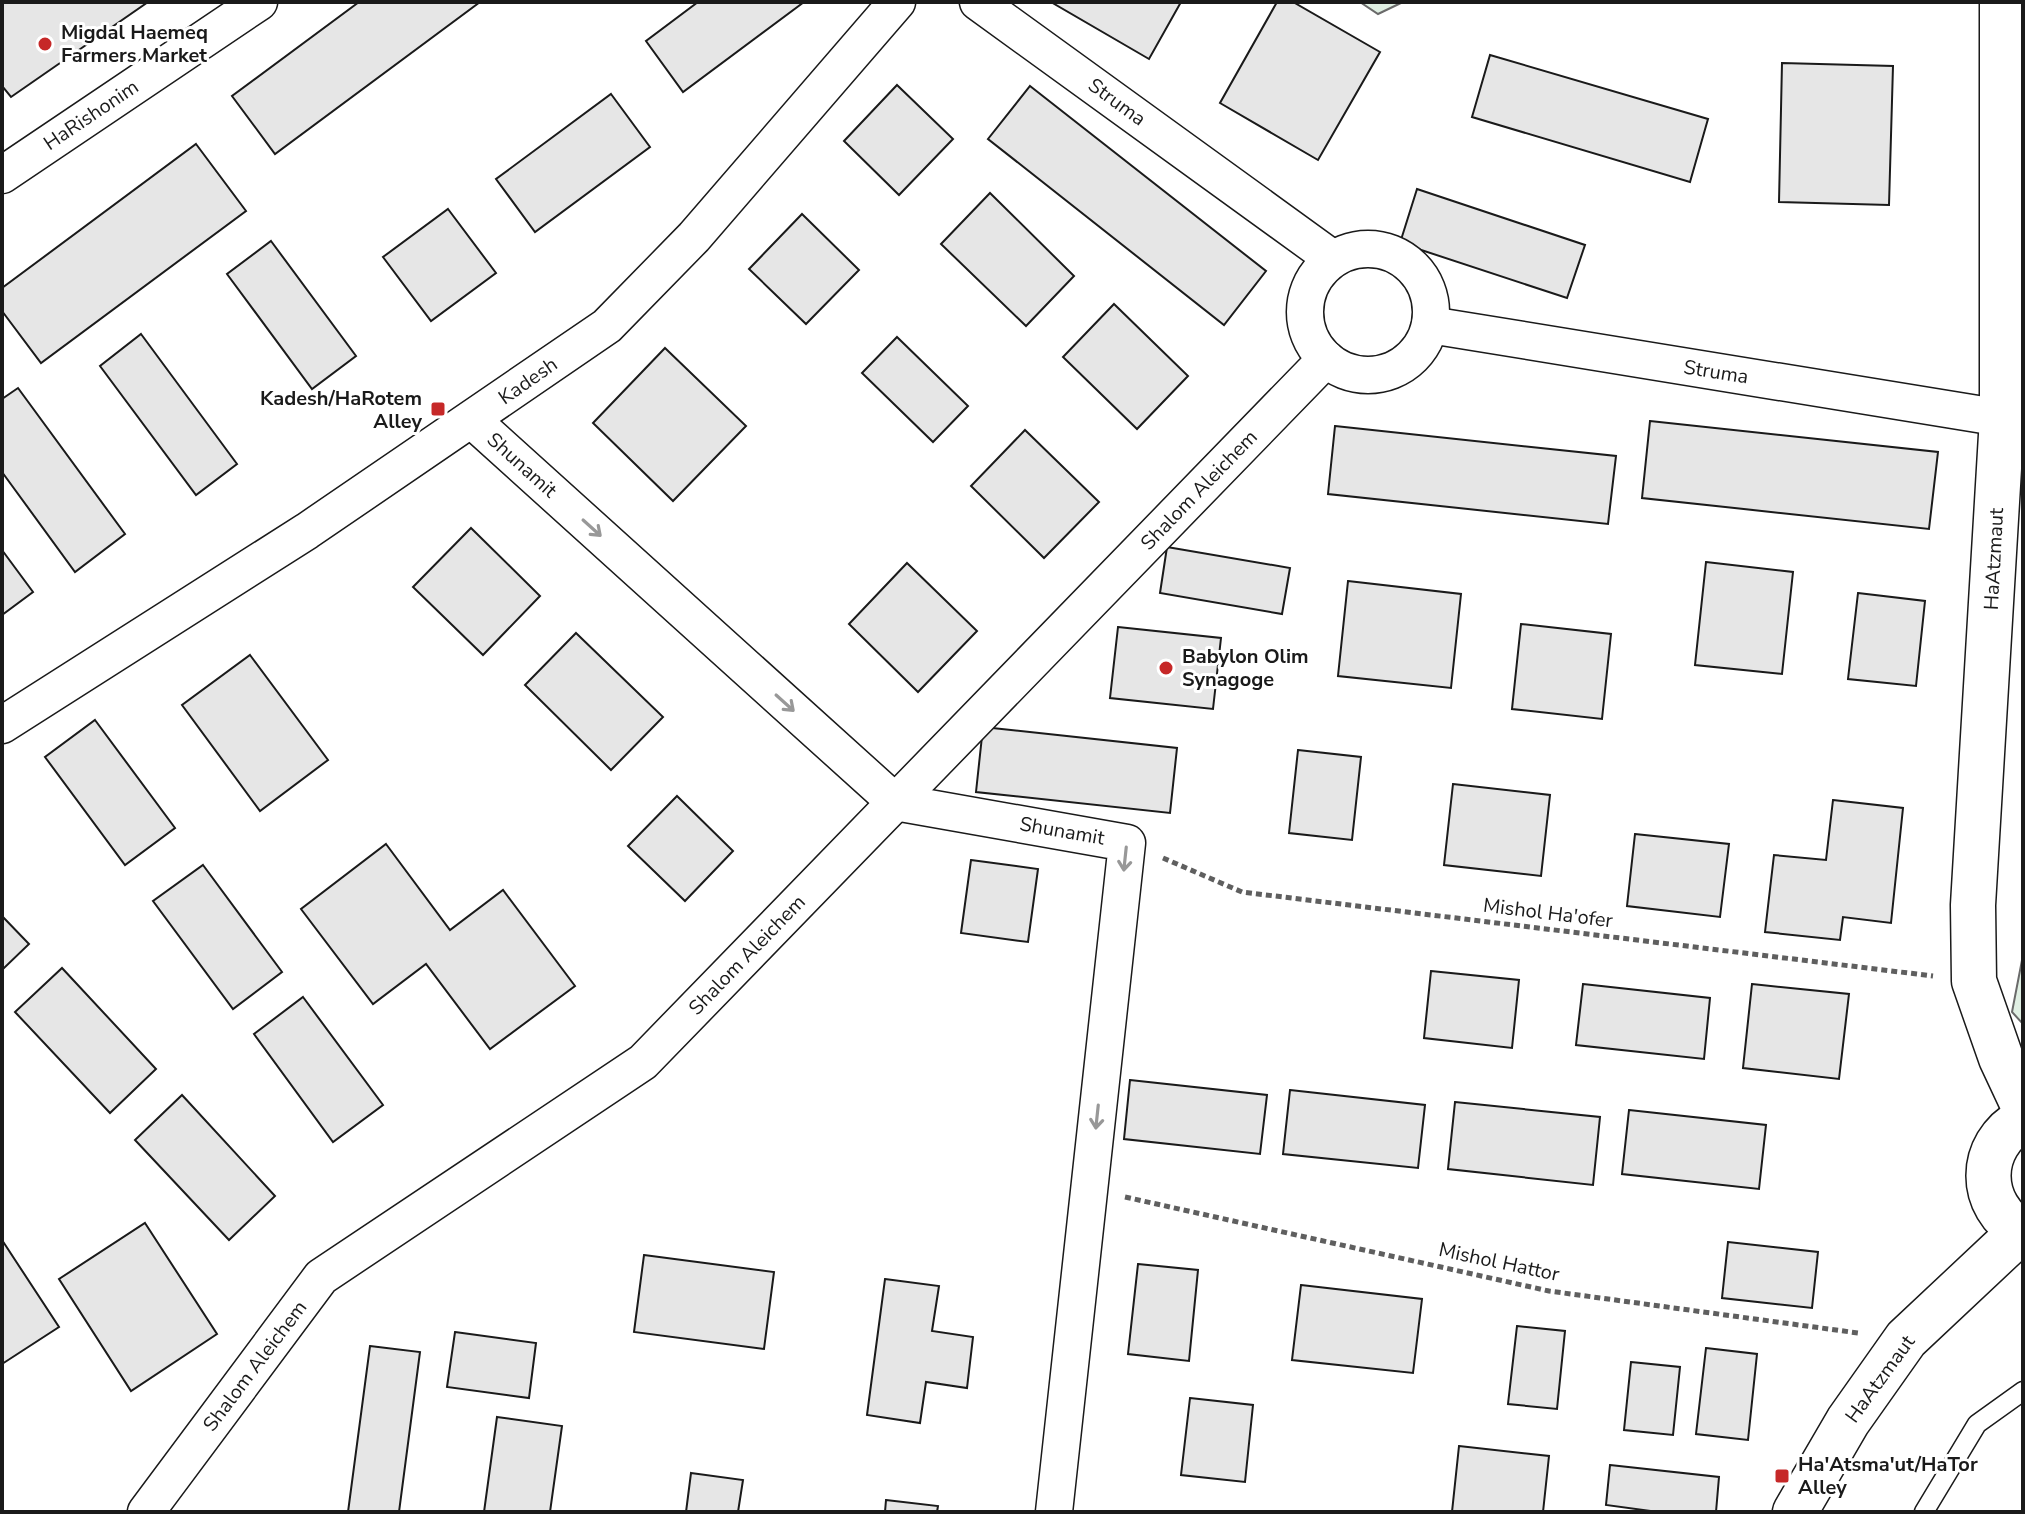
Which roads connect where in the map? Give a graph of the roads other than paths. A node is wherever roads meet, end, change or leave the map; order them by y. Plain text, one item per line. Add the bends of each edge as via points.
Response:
1 (259, 2) edge
2 (897, 2) edge
3 (978, 2) edge
4 (2002, 2) edge
5 (2, 175) edge
6 (1333, 259) junction
7 (1430, 325) junction
8 (1326, 359) junction
9 (2002, 418) junction
10 (472, 420) junction
11 (2, 725) edge
12 (895, 802) junction
13 (2023, 1105) edge
14 (2023, 1120) edge
15 (2022, 1232) edge
16 (2023, 1391) edge
17 (146, 1512) edge
18 (1054, 1512) edge
19 (1795, 1512) edge
20 (1924, 1512) edge

1 - 5 street, HaRishonim
2 - 10 street, Kadesh via 694,237 607,326
3 - 6 street, Struma
4 - 9 street, HaAtzmaut
6 - 7 street via 1373,248 1394,254 1424,283 1431,303
6 - 8 street via 1309,288 1305,307 1306,327
7 - 8 street via 1407,361 1388,371 1345,371
7 - 9 street, Struma
8 - 12 street, Shalom Aleichem
9 - 13 street, HaAtzmaut via 1973,905 1974,981
10 - 11 street, Kadesh
10 -> 12 street, Shunamit
12 - 17 street, Shalom Aleichem via 643,1062 321,1277
12 -> 18 street, Shunamit via 1127,843
14 - 15 street via 1997,1142 1987,1182 1992,1202
15 - 19 street, HaAtzmaut via 1906,1339 1848,1421
16 - 20 lane via 1977,1424

